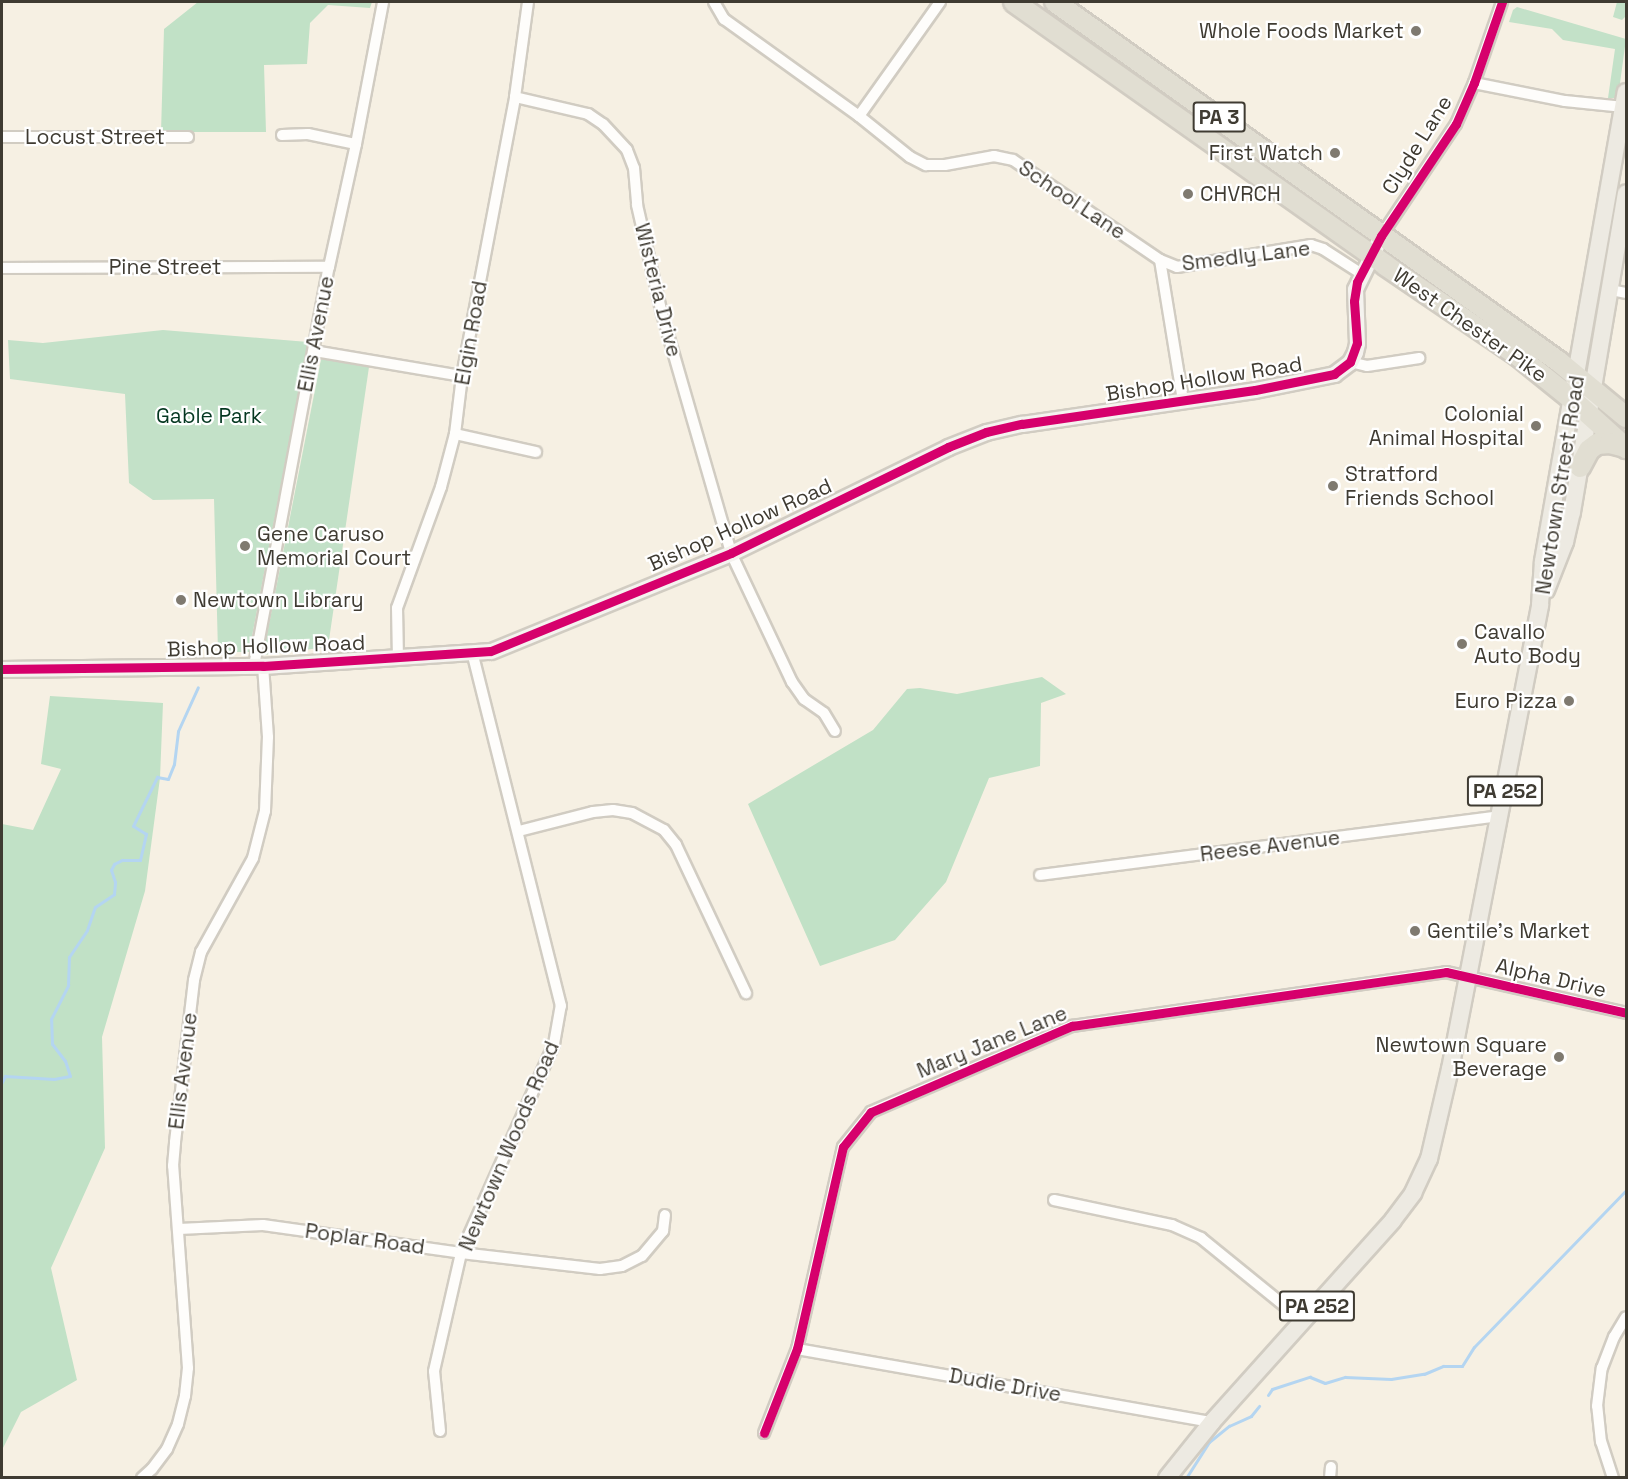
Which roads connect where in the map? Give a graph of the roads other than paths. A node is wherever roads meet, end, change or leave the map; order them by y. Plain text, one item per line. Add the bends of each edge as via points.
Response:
1 (382, 2) edge
2 (528, 2) edge
3 (714, 2) edge
4 (940, 2) edge
5 (1014, 2) edge
6 (1055, 2) edge
7 (1502, 2) edge
8 (1474, 83) junction
9 (515, 97) junction
10 (1625, 100) edge
11 (859, 116) junction
12 (282, 135) dead end
13 (2, 137) edge
14 (188, 137) dead end
15 (356, 144) junction
16 (1626, 194) edge
17 (1381, 236) junction
18 (1370, 255) junction
19 (1160, 260) junction
20 (329, 267) junction
21 (2, 268) edge
22 (1362, 274) junction
23 (1619, 291) edge
24 (314, 351) junction
25 (1419, 358) dead end
26 (1350, 362) junction
27 (462, 376) junction
28 (1578, 376) junction
29 (1594, 389) junction
30 (1184, 400) junction
31 (1573, 400) junction
32 (1589, 414) junction
33 (1626, 417) edge
34 (455, 434) junction
35 (1626, 448) edge
36 (536, 452) dead end
37 (1580, 467) junction
38 (731, 553) junction
39 (1540, 605) junction
40 (472, 652) junction
41 (398, 659) junction
42 (259, 666) junction
43 (2, 669) edge
44 (835, 731) dead end
45 (1500, 816) junction
46 (519, 831) junction
47 (1040, 875) dead end
48 (1468, 978) junction
49 (746, 993) dead end
50 (1626, 1013) edge
51 (1054, 1200) dead end
52 (664, 1215) dead end
53 (179, 1229) junction
54 (461, 1253) junction
55 (1626, 1317) edge
56 (1303, 1321) junction
57 (798, 1349) junction
58 (1212, 1422) junction
59 (440, 1431) dead end
60 (764, 1433) dead end
61 (142, 1478) edge
62 (1167, 1478) edge
63 (1613, 1478) edge

1 - 15 street, Ellis Avenue
2 - 9 street, Elgin Road
3 - 11 street, School Lane via 724,19
4 - 11 street
5 - 18 highway, West Chester Pike / PA 3
6 - 17 highway, West Chester Pike / PA 3
7 - 8 street, Clyde Lane
8 - 10 street via 1565,101
8 - 17 street, Clyde Lane via 1444,143
9 - 27 street, Elgin Road
9 - 38 street, Wisteria Drive via 588,114 627,150 634,168 637,205 661,310
10 - 28 main road, Newtown Street Road / PA 252
11 - 19 street, School Lane via 910,158 926,165 994,156 1013,160
12 - 15 street via 308,134
13 - 14 street, Locust Street
15 - 20 street, Ellis Avenue
16 - 23 main road, Newtown Street Road / PA 252
17 - 18 street
17 - 28 highway, West Chester Pike / PA 3
18 - 22 street
18 - 31 highway, West Chester Pike / PA 3 via 1517,356
19 - 22 street, Smedly Lane via 1177,267 1311,245
19 - 30 street
20 - 21 street, Pine Street
20 - 24 street, Ellis Avenue
22 - 26 street via 1355,289 1357,343
23 - 29 main road, Newtown Street Road / PA 252
24 - 27 street
24 - 42 street, Ellis Avenue
25 - 26 street via 1367,366
26 - 30 street, Bishop Hollow Road via 1334,374 1311,380
27 - 34 street, Elgin Road
28 - 29 highway, West Chester Pike / PA 3
28 - 31 main road, Newtown Street Road / PA 252
29 - 32 main road, Newtown Street Road / PA 252
29 - 33 highway, West Chester Pike / PA 3
30 - 38 street, Bishop Hollow Road via 987,432 948,447
31 - 32 highway, West Chester Pike / PA 3
31 - 39 main road, Newtown Street Road / PA 252 via 1544,561
32 - 35 highway, West Chester Pike / PA 3
32 - 37 main road, Newtown Street Road / PA 252
34 - 36 street
34 - 41 street, Elgin Road via 441,487 397,608
35 - 37 highway via 1597,444
37 - 39 main road, Newtown Street Road / PA 252 via 1565,542
38 - 40 street, Bishop Hollow Road via 491,651
38 - 44 street, Wisteria Drive via 792,682 804,699 824,713
39 - 45 main road, PA 252
40 - 41 street, Bishop Hollow Road
40 - 46 street, Newtown Woods Road
41 - 42 street, Bishop Hollow Road
42 - 43 street, Bishop Hollow Road
42 - 53 street, Ellis Avenue via 268,737 266,811 252,858 212,927 194,980 173,1166
45 - 47 street, Reese Avenue
45 - 48 main road, PA 252
46 - 49 street via 613,810 632,813 664,830 676,845
46 - 54 street, Newtown Woods Road via 557,985 560,1028
48 - 50 street, Alpha Drive
48 - 56 main road, PA 252 via 1438,1126 1425,1169 1398,1214
48 - 57 street, Mary Jane Lane via 1446,972 1072,1026 871,1112 843,1147
51 - 56 street via 1172,1225 1201,1238
52 - 54 street, Poplar Road via 663,1231 642,1256 622,1266 600,1269
53 - 54 street, Poplar Road via 263,1225
53 - 61 street, Ellis Avenue via 188,1368 185,1396 167,1449
54 - 59 street, Newtown Woods Road via 434,1371
55 - 63 street via 1611,1344 1599,1386 1601,1442
56 - 58 main road, PA 252
57 - 58 street, Dudie Drive
57 - 60 street, Mary Jane Lane
58 - 62 main road, PA 252

